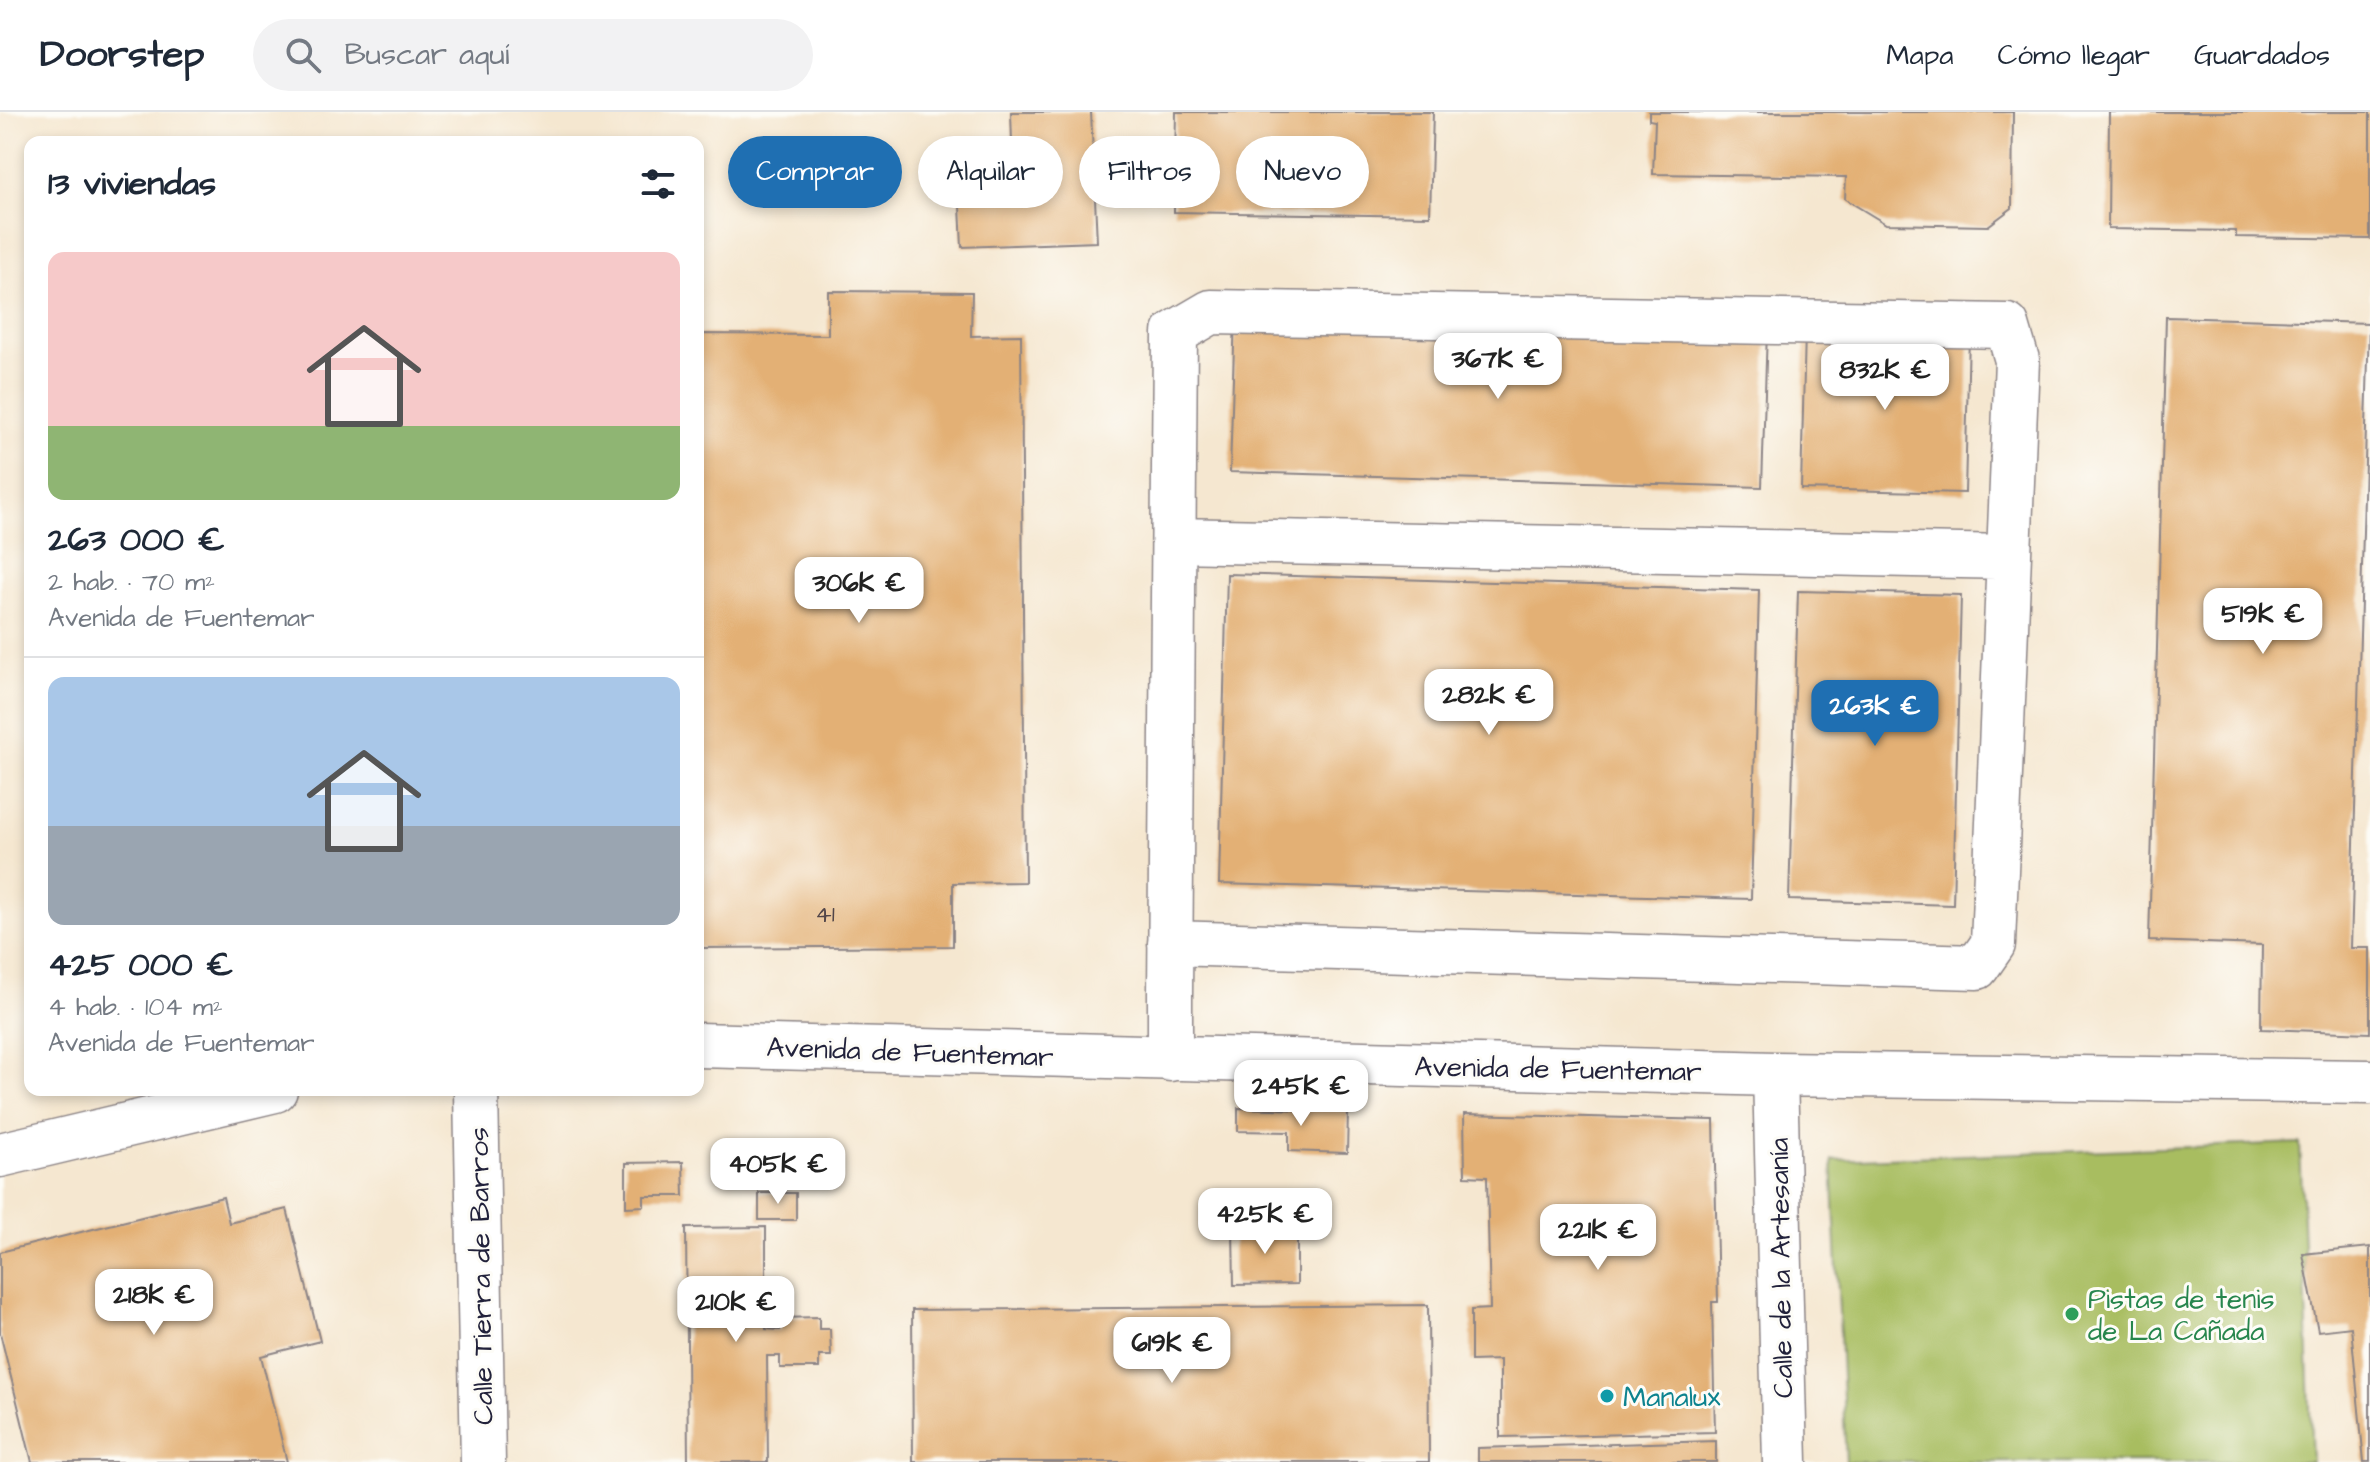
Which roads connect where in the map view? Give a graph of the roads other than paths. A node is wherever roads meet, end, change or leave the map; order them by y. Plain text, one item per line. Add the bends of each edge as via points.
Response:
1 (1174, 540) junction
2 (2009, 557) junction
3 (1170, 943) junction
4 (704, 1045) edge
5 (1170, 1059) junction
6 (1775, 1074) junction
7 (2370, 1082) edge
8 (250, 1096) edge
9 (476, 1096) edge
10 (0, 1155) edge
11 (483, 1462) edge
12 (1785, 1462) edge

1 - 2 street
1 - 2 street via 1175,333 1211,312 2007,326 2017,360
1 - 3 street
2 - 3 street via 1993,944 1977,967
3 - 5 street
4 - 5 street, Avenida de Fuentemar
5 - 6 street, Avenida de Fuentemar
6 - 7 street, Avenida de Fuentemar
6 - 12 street, Calle de la Artesanía
8 - 10 street
9 - 11 street, Calle Tierra de Barros

